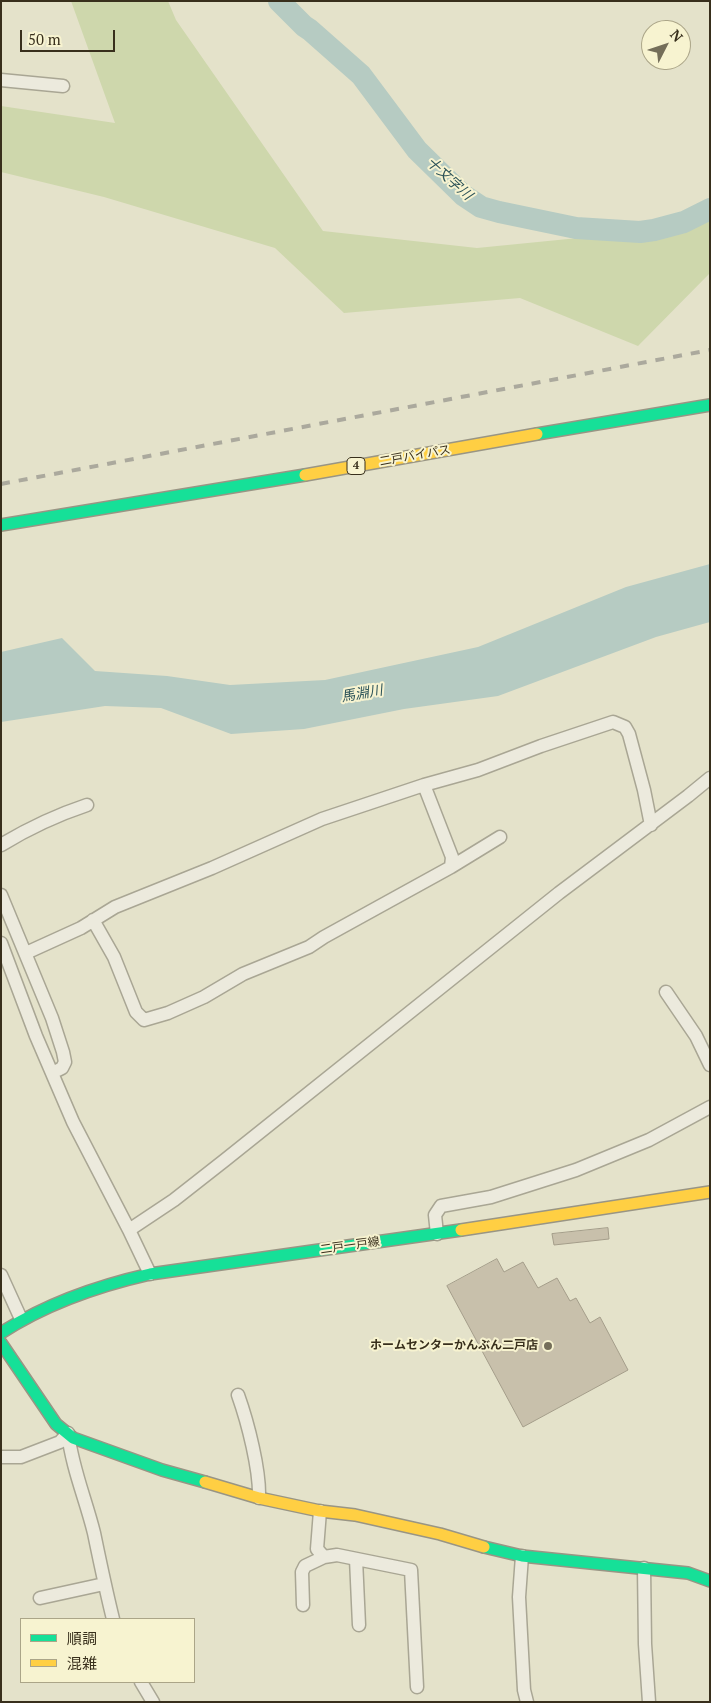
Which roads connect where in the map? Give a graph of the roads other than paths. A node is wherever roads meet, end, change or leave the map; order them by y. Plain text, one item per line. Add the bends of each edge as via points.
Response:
1 (1, 80) edge
2 (63, 86) dead end
3 (710, 405) edge
4 (1, 525) edge
5 (710, 778) edge
6 (424, 785) junction
7 (87, 805) dead end
8 (651, 825) junction
9 (500, 837) dead end
10 (1, 845) edge
11 (451, 867) junction
12 (1, 895) edge
13 (93, 920) junction
14 (1, 943) edge
15 (26, 953) junction
16 (666, 992) dead end
17 (710, 1065) edge
18 (52, 1073) junction
19 (710, 1107) edge
20 (710, 1192) edge
21 (129, 1230) junction
22 (437, 1234) junction
23 (150, 1274) junction
24 (1, 1275) edge
25 (21, 1319) junction
26 (1, 1333) edge
27 (1, 1343) edge
28 (238, 1395) dead end
29 (68, 1433) junction
30 (1, 1457) edge
31 (258, 1498) junction
32 (320, 1510) junction
33 (522, 1556) junction
34 (324, 1557) junction
35 (356, 1559) junction
36 (644, 1568) junction
37 (710, 1581) edge
38 (104, 1584) junction
39 (40, 1598) dead end
40 (303, 1606) dead end
41 (113, 1618) edge
42 (359, 1625) dead end
43 (142, 1683) edge
44 (417, 1687) dead end
45 (153, 1702) edge
46 (527, 1702) edge
47 (649, 1702) edge

1 - 2 street
3 - 4 main road, 二戸バイパス / 4
5 - 8 street
6 - 8 street via 478,770 613,722 625,727 629,734
6 - 11 street via 452,857
6 - 13 street via 322,819 115,907
7 - 10 street via 28,829
8 - 21 street via 559,893 211,1172
9 - 11 street
11 - 13 street via 309,947 243,974 168,1013 144,1020 136,1012 114,957
12 - 15 street
13 - 15 street
14 - 18 street
15 - 18 street via 63,1052 65,1062 62,1068
16 - 17 street via 696,1036
18 - 21 street via 73,1122
19 - 22 street via 649,1140 576,1170 491,1197 441,1206 435,1215
20 - 22 main road, 二戸一戸線
21 - 23 street
22 - 23 main road, 二戸一戸線
23 - 25 main road, 二戸一戸線 via 123,1279 69,1297
24 - 25 street
25 - 26 main road, 二戸一戸線
27 - 29 main road via 56,1424
28 - 31 street via 259,1485
29 - 30 street via 60,1442 21,1457
29 - 31 main road via 90,1446
29 - 38 street
31 - 32 main road
32 - 33 main road via 440,1534
32 - 34 street via 317,1550
33 - 36 main road
33 - 46 street via 519,1597
34 - 35 street via 336,1555
34 - 40 street via 305,1566 302,1572
35 - 42 street
35 - 44 street via 411,1570
36 - 37 main road via 688,1573
36 - 47 street
38 - 39 street
38 - 41 street
43 - 45 street

